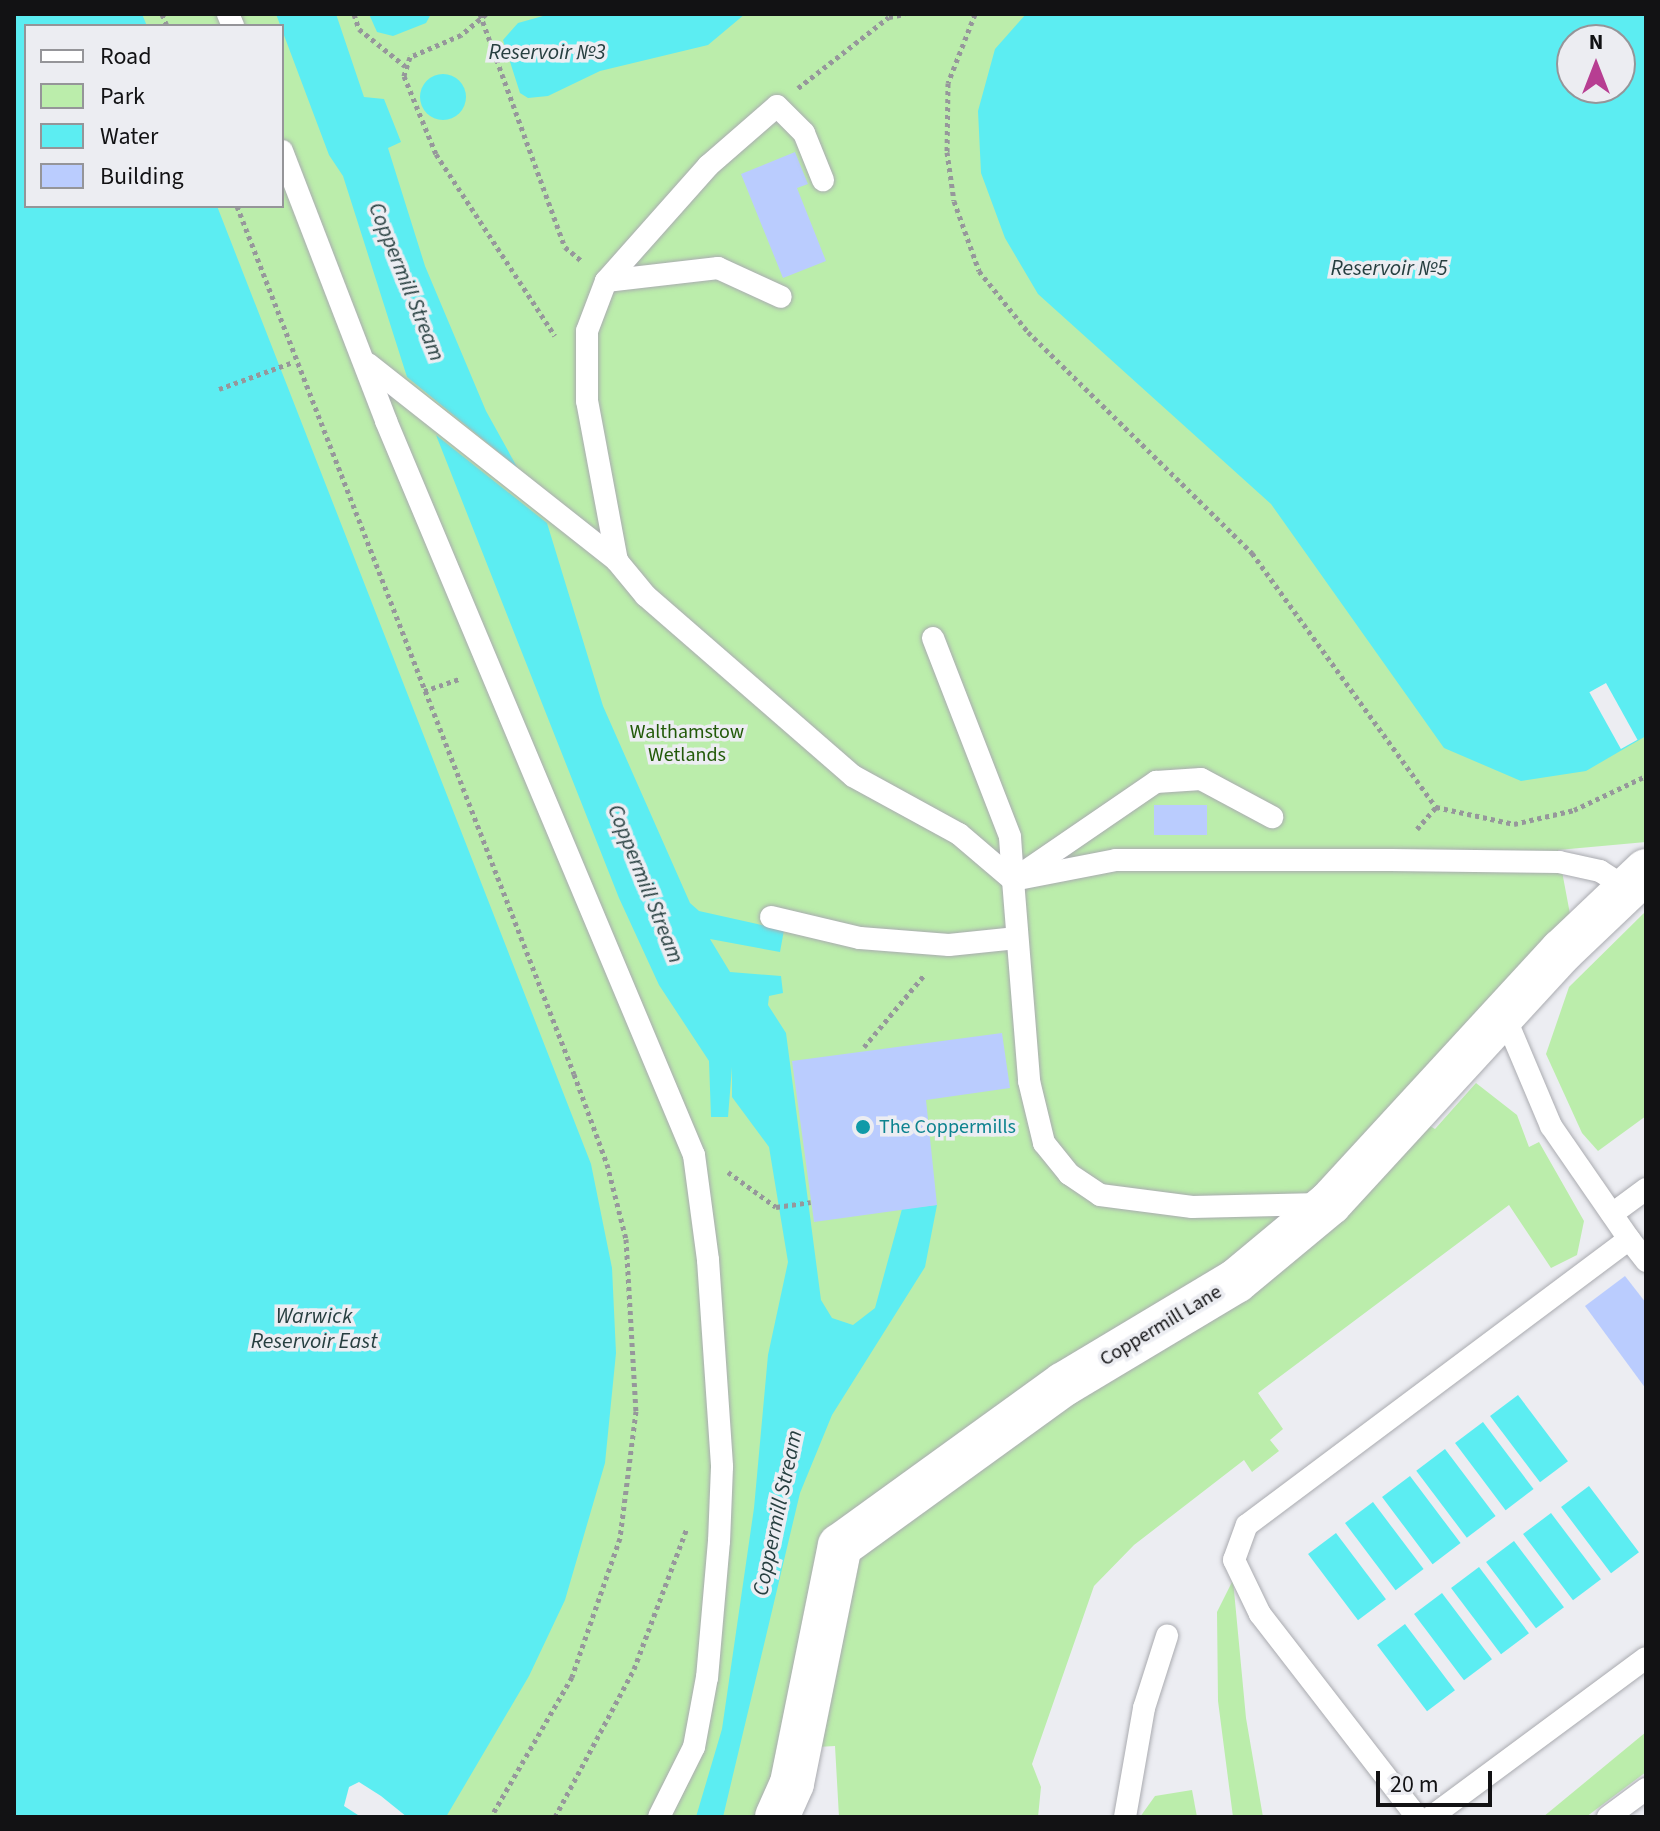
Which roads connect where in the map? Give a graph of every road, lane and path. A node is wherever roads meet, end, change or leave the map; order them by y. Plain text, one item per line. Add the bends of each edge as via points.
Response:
1 (354, 14) edge
2 (905, 14) edge
3 (975, 14) edge
4 (482, 16) edge
5 (405, 66) junction
6 (777, 106) junction
7 (284, 156) edge
8 (823, 180) dead end
9 (238, 208) edge
10 (606, 281) junction
11 (781, 297) dead end
12 (293, 362) dead end
13 (367, 363) junction
14 (587, 378) junction
15 (219, 389) dead end
16 (617, 561) junction
17 (933, 638) dead end
18 (489, 668) junction
19 (424, 691) junction
20 (1646, 776) edge
21 (1436, 807) junction
22 (1272, 817) dead end
23 (1391, 860) junction
24 (1635, 879) edge
25 (1013, 880) junction
26 (771, 917) dead end
27 (1017, 938) junction
28 (949, 945) junction
29 (1504, 1015) junction
30 (864, 1047) dead end
31 (694, 1155) junction
32 (1646, 1189) edge
33 (811, 1202) dead end
34 (1330, 1203) junction
35 (1612, 1214) junction
36 (1629, 1239) junction
37 (1646, 1261) edge
38 (689, 1521) dead end
39 (1167, 1636) dead end
40 (1646, 1658) edge
41 (1646, 1789) edge
42 (784, 1813) edge
43 (491, 1817) edge
44 (555, 1817) edge
45 (659, 1817) edge
46 (1125, 1817) edge
47 (1417, 1817) edge
48 (1431, 1817) edge
49 (1608, 1817) edge

1 - 5 path via 359,29
2 - 6 path via 889,17
3 - 21 path via 948,83 947,152 954,201 979,271 1028,332 1252,553
4 - 5 path via 410,57
4 - 10 path via 565,247
5 - 14 path via 436,154
6 - 8 lane via 804,133
6 - 10 lane via 708,166
7 - 13 lane
9 - 19 path
10 - 11 lane via 718,268
10 - 14 lane via 587,331
12 - 15 path
13 - 16 lane
13 - 18 lane
14 - 16 lane
16 - 25 lane via 646,596 853,776 959,834
17 - 25 lane via 1010,837
18 - 19 path
18 - 31 lane
19 - 43 path via 607,1164 626,1239 635,1396 620,1538 572,1677
20 - 21 path via 1574,810 1514,824
21 - 23 path
22 - 25 lane via 1201,779 1156,782
23 - 24 lane via 1559,862
23 - 25 lane via 1116,860
24 - 29 street, Coppermill Lane
25 - 27 lane
26 - 28 lane via 860,938
27 - 28 lane
27 - 34 lane via 1029,1081 1044,1143 1069,1174 1100,1195 1192,1207
28 - 30 path
29 - 34 street, Coppermill Lane
29 - 35 lane via 1551,1126
31 - 33 path via 749,1182 776,1207
31 - 45 lane via 708,1260 722,1467 719,1541 707,1677 694,1747
32 - 35 lane
34 - 42 street, Coppermill Lane via 1236,1281 1064,1384 840,1546
35 - 36 lane
36 - 37 lane
36 - 47 lane via 1247,1525 1234,1560 1260,1614
38 - 44 path via 634,1669
39 - 46 lane via 1144,1708
40 - 48 lane
41 - 49 lane

